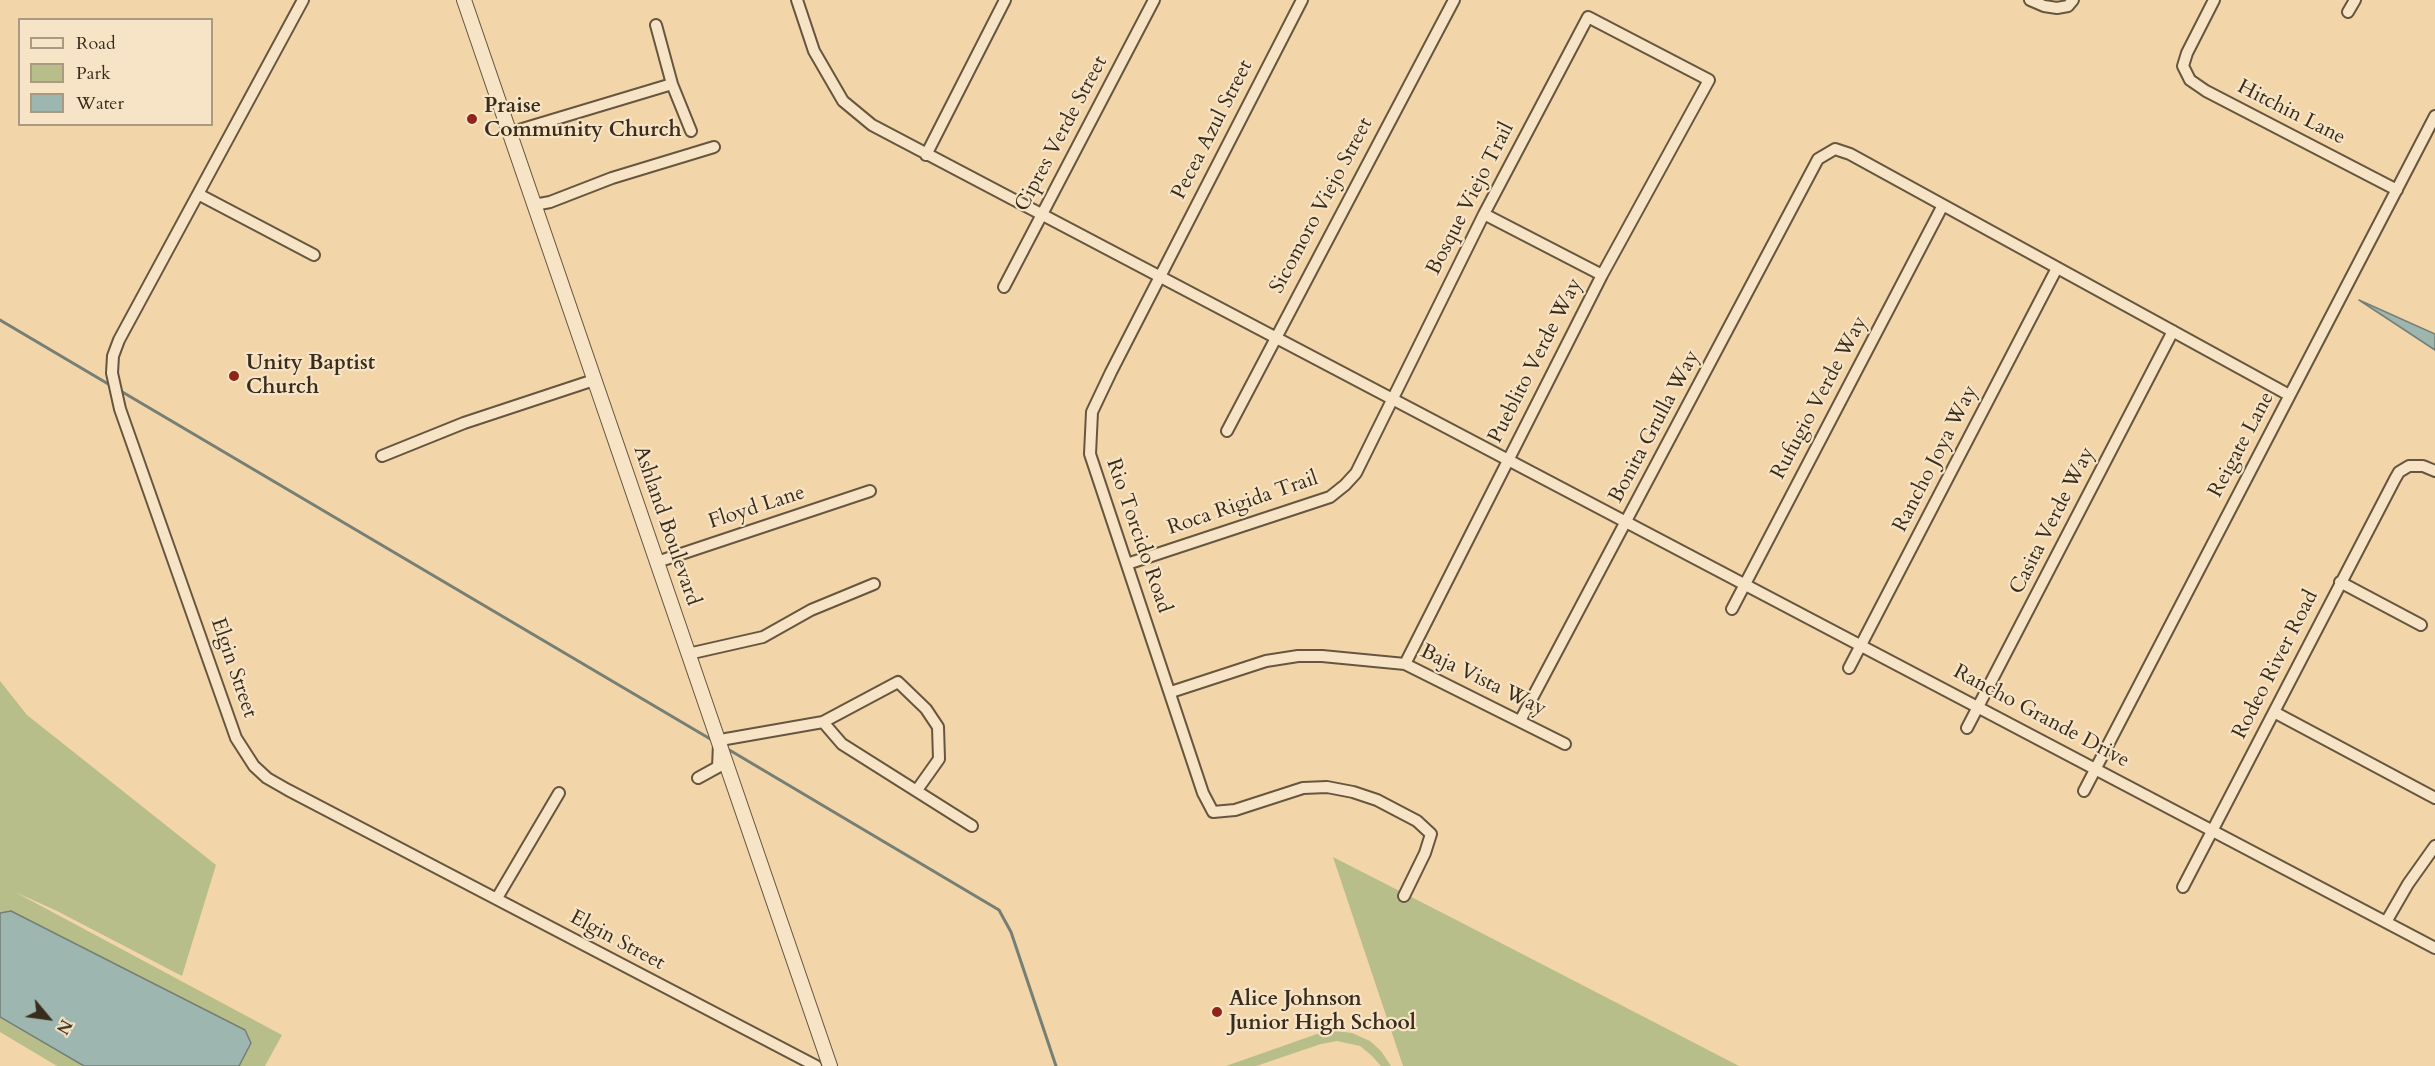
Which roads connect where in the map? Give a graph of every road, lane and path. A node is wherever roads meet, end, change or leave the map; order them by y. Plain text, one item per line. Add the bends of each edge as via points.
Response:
1 (303, 0) edge
2 (464, 0) edge
3 (797, 0) edge
4 (1005, 0) edge
5 (1154, 0) edge
6 (1302, 0) edge
7 (1454, 0) edge
8 (2030, 0) edge
9 (2073, 0) edge
10 (2214, 0) edge
11 (2355, 0) edge
12 (2349, 12) dead end
13 (1588, 17) joint
14 (656, 25) dead end
15 (672, 84) junction
16 (2435, 116) edge
17 (691, 131) dead end
18 (509, 133) junction
19 (714, 147) dead end
20 (926, 155) junction
21 (2397, 190) junction
22 (198, 194) junction
23 (534, 205) junction
24 (1943, 205) junction
25 (1484, 213) junction
26 (1041, 216) junction
27 (314, 255) dead end
28 (2057, 268) junction
29 (1602, 275) junction
30 (1158, 277) junction
31 (1004, 287) dead end
32 (2174, 332) junction
33 (1275, 338) junction
34 (594, 380) junction
35 (2289, 395) junction
36 (1392, 400) junction
37 (1227, 431) dead end
38 (382, 456) dead end
39 (1507, 459) junction
40 (2435, 471) edge
41 (870, 491) dead end
42 (1627, 522) junction
43 (657, 562) junction
44 (1127, 564) junction
45 (2340, 582) junction
46 (874, 584) dead end
47 (1745, 584) junction
48 (1731, 609) dead end
49 (2421, 625) dead end
50 (1861, 645) junction
51 (688, 654) junction
52 (1405, 664) junction
53 (1849, 668) dead end
54 (1171, 692) junction
55 (1979, 706) junction
56 (2274, 712) junction
57 (1520, 721) junction
58 (823, 722) junction
59 (1967, 728) dead end
60 (719, 744) junction
61 (1565, 744) dead end
62 (2096, 767) junction
63 (698, 778) dead end
64 (916, 790) junction
65 (2084, 791) dead end
66 (559, 793) dead end
67 (2435, 798) edge
68 (972, 826) dead end
69 (2213, 830) junction
70 (2435, 846) edge
71 (2183, 887) dead end
72 (1404, 896) dead end
73 (497, 898) junction
74 (2386, 922) junction
75 (2435, 948) edge
76 (816, 1066) edge
77 (830, 1066) edge

1 - 22 street, Elgin Street
2 - 18 street, Ashland Boulevard
3 - 20 street, Rancho Grande Drive via 814,51 843,101 872,125
4 - 20 street
5 - 26 street, Cipres Verde Street
6 - 30 street, Pecea Azul Street
7 - 33 street, Sicomoro Viejo Street
8 - 9 street via 2057,8 2068,6
10 - 21 street, Hitchin Lane via 2183,66 2190,80
11 - 12 street
13 - 25 street, Bosque Viejo Trail
13 - 29 street, Pueblito Verde Way via 1710,80
14 - 15 street
15 - 17 street
15 - 18 street
16 - 21 street, Reigate Lane
18 - 23 street, Ashland Boulevard
19 - 23 street
20 - 26 street, Rancho Grande Drive
21 - 35 street, Reigate Lane
22 - 27 street
22 - 73 street, Elgin Street via 119,340 112,373 120,409 236,738 254,766 281,786
23 - 34 street, Ashland Boulevard
24 - 28 street
24 - 42 street, Bonita Grulla Way via 1850,153 1835,149 1818,159
24 - 47 street, Rufugio Verde Way
25 - 29 street
25 - 36 street, Bosque Viejo Trail
26 - 30 street, Rancho Grande Drive
26 - 31 street, Cipres Verde Street
28 - 32 street
28 - 50 street, Rancho Joya Way
29 - 39 street, Pueblito Verde Way
30 - 33 street, Rancho Grande Drive
30 - 44 street, Rio Torcido Road via 1092,412 1090,454
32 - 35 street
32 - 55 street, Casita Verde Way
33 - 36 street, Rancho Grande Drive
33 - 37 street, Sicomoro Viejo Street
34 - 38 street via 464,423
34 - 43 street, Ashland Boulevard
35 - 62 street, Reigate Lane
36 - 39 street, Rancho Grande Drive
36 - 44 street, Roca Rigida Trail via 1356,473 1330,497
39 - 42 street, Rancho Grande Drive
39 - 52 street, Pueblito Verde Way
40 - 45 street, Rodeo River Road via 2409,466 2399,472
41 - 43 street, Floyd Lane
42 - 47 street, Rancho Grande Drive
42 - 57 street, Bonita Grulla Way
43 - 51 street, Ashland Boulevard
44 - 54 street, Rio Torcido Road
45 - 49 street
45 - 56 street, Rodeo River Road
46 - 51 street via 811,610 763,637
47 - 48 street, Rufugio Verde Way
47 - 50 street, Rancho Grande Drive
50 - 53 street, Rancho Joya Way
50 - 55 street, Rancho Grande Drive
51 - 60 street, Ashland Boulevard
52 - 54 street, Baja Vista Way via 1299,656 1266,662
52 - 57 street, Baja Vista Way
54 - 72 street, Rio Torcido Road via 1203,793 1213,812 1235,810 1295,790 1327,787 1377,800 1417,821 1431,834
55 - 59 street, Casita Verde Way
55 - 62 street, Rancho Grande Drive
56 - 67 street
56 - 69 street, Rodeo River Road
57 - 61 street, Baja Vista Way
58 - 60 street via 726,739
58 - 64 street via 842,744
58 - 64 street via 898,682 939,727 939,759
60 - 63 street via 718,767
60 - 77 street, Ashland Boulevard
62 - 65 street, Reigate Lane
62 - 69 street, Rancho Grande Drive
64 - 68 street
66 - 73 street
69 - 71 street, Rodeo River Road
69 - 74 street, Rancho Grande Drive
70 - 74 street
73 - 76 street, Elgin Street
74 - 75 street, Rancho Grande Drive

